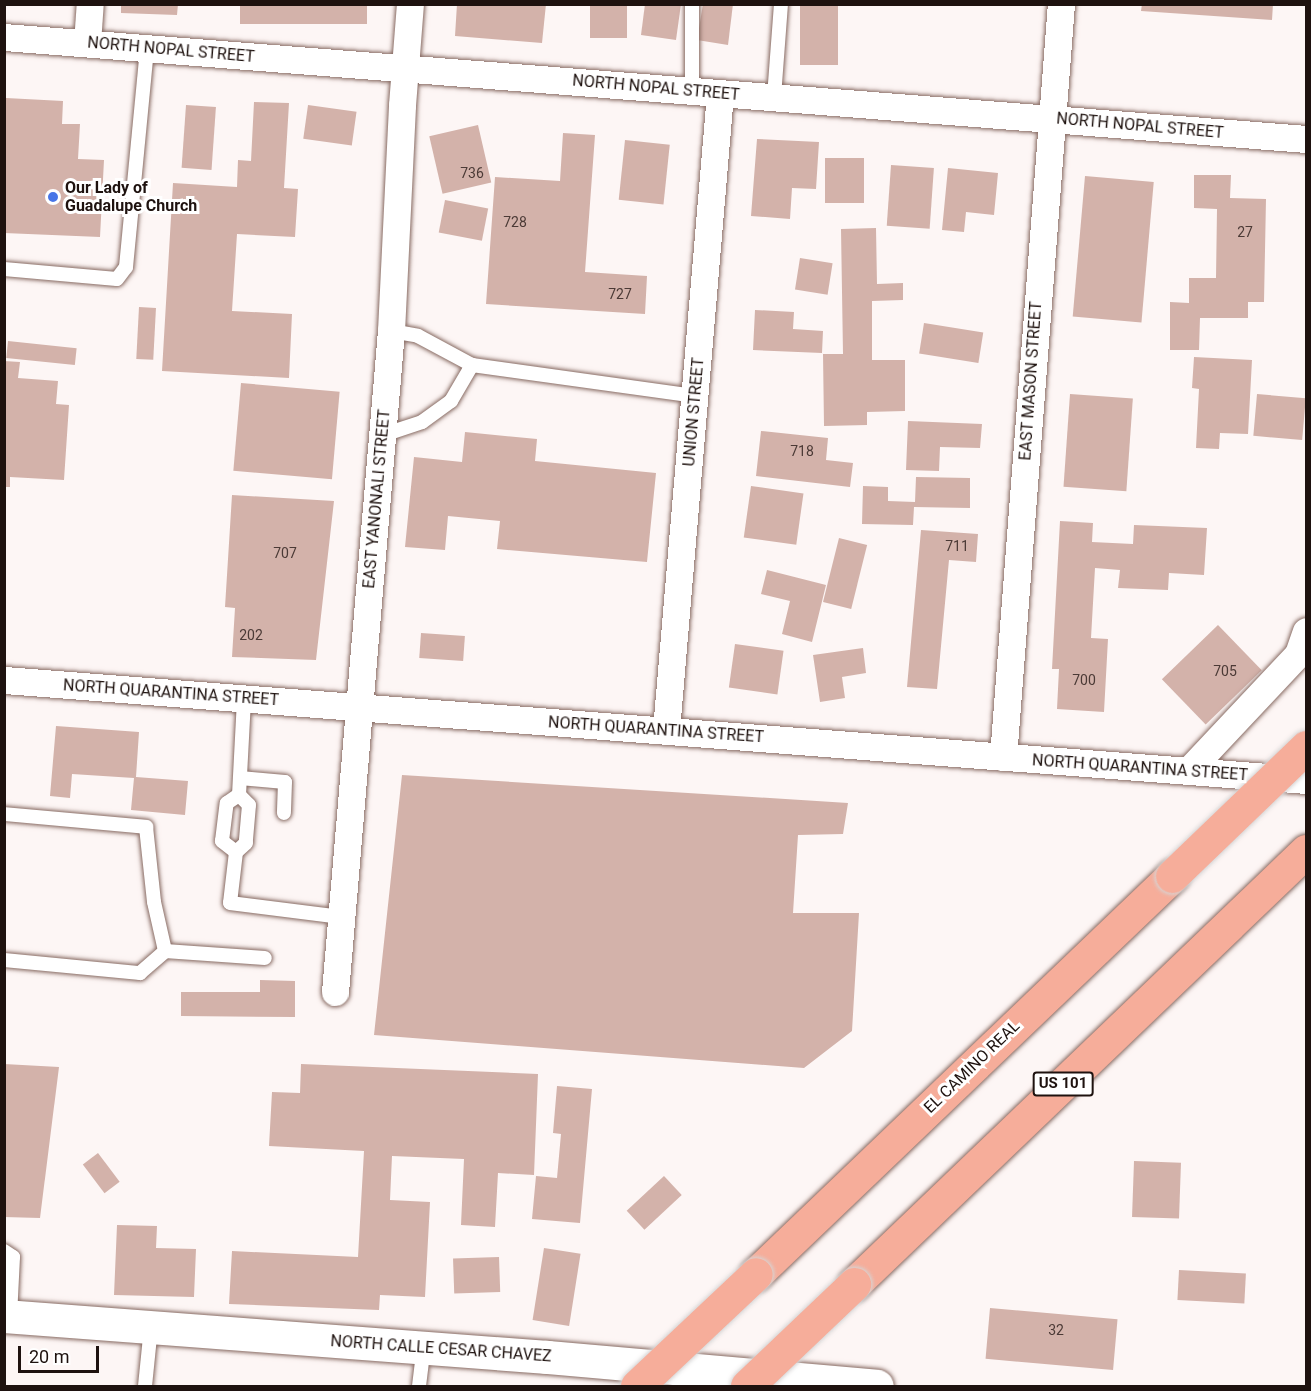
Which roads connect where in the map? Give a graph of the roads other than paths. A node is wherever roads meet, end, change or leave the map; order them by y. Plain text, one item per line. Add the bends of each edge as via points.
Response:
1 (90, 4) edge
2 (410, 4) edge
3 (692, 4) edge
4 (781, 4) edge
5 (1061, 4) edge
6 (4, 37) edge
7 (87, 43) junction
8 (147, 48) junction
9 (406, 68) junction
10 (692, 90) junction
11 (720, 94) junction
12 (774, 97) junction
13 (1051, 118) junction
14 (1306, 139) edge
15 (4, 269) edge
16 (391, 331) junction
17 (472, 365) junction
18 (696, 396) junction
19 (383, 435) junction
20 (1306, 632) edge
21 (4, 680) edge
22 (244, 699) junction
23 (358, 708) junction
24 (666, 730) junction
25 (1306, 747) edge
26 (1003, 758) junction
27 (1188, 771) junction
28 (240, 778) junction
29 (1306, 780) edge
30 (239, 795) junction
31 (284, 813) dead end
32 (4, 814) edge
33 (1306, 851) edge
34 (236, 852) junction
35 (341, 917) junction
36 (165, 951) junction
37 (265, 958) dead end
38 (4, 960) edge
39 (335, 992) dead end
40 (4, 1251) edge
41 (7, 1316) edge
42 (151, 1327) junction
43 (424, 1347) junction
44 (145, 1386) edge
45 (419, 1386) edge
46 (637, 1386) edge
47 (747, 1386) edge
48 (877, 1386) edge

1 - 7 street
2 - 9 street, EAST YANONALI STREET
3 - 10 lane
4 - 12 lane
5 - 13 street, EAST MASON STREET
6 - 7 street, NORTH NOPAL STREET
7 - 8 street, NORTH NOPAL STREET
8 - 9 street, NORTH NOPAL STREET
8 - 15 lane via 126,267 117,279
9 - 10 street, NORTH NOPAL STREET
9 - 16 street, EAST YANONALI STREET
10 - 11 street, NORTH NOPAL STREET
11 - 12 street, NORTH NOPAL STREET
11 - 18 street, UNION STREET
12 - 13 street, NORTH NOPAL STREET
13 - 14 street, NORTH NOPAL STREET
13 - 26 street, EAST MASON STREET
16 - 17 lane via 418,336
16 - 19 street, EAST YANONALI STREET
17 - 18 lane
17 - 19 lane via 452,401 422,422
18 - 24 street, UNION STREET
19 - 23 street, EAST YANONALI STREET
20 - 27 street via 1298,654
21 - 22 street, NORTH QUARANTINA STREET
22 - 23 street, NORTH QUARANTINA STREET
22 - 28 lane
23 - 24 street, NORTH QUARANTINA STREET
23 - 35 street, EAST YANONALI STREET
24 - 26 street, NORTH QUARANTINA STREET
25 - 46 highway, EL CAMINO REAL, bridge
26 - 27 street, NORTH QUARANTINA STREET
27 - 29 street, NORTH QUARANTINA STREET
28 - 30 lane
28 - 31 lane via 285,782
30 - 34 lane via 249,805 246,843
30 - 34 lane via 227,803 222,841
32 - 36 lane via 146,827 154,902
33 - 47 highway, US 101, bridge
34 - 35 lane via 230,903
35 - 39 street, EAST YANONALI STREET
36 - 37 lane
36 - 38 lane via 140,973
40 - 41 lane via 14,1257
41 - 42 street, NORTH CALLE CESAR CHAVEZ
42 - 43 street, NORTH CALLE CESAR CHAVEZ
42 - 44 lane
43 - 45 lane
43 - 48 street, NORTH CALLE CESAR CHAVEZ

